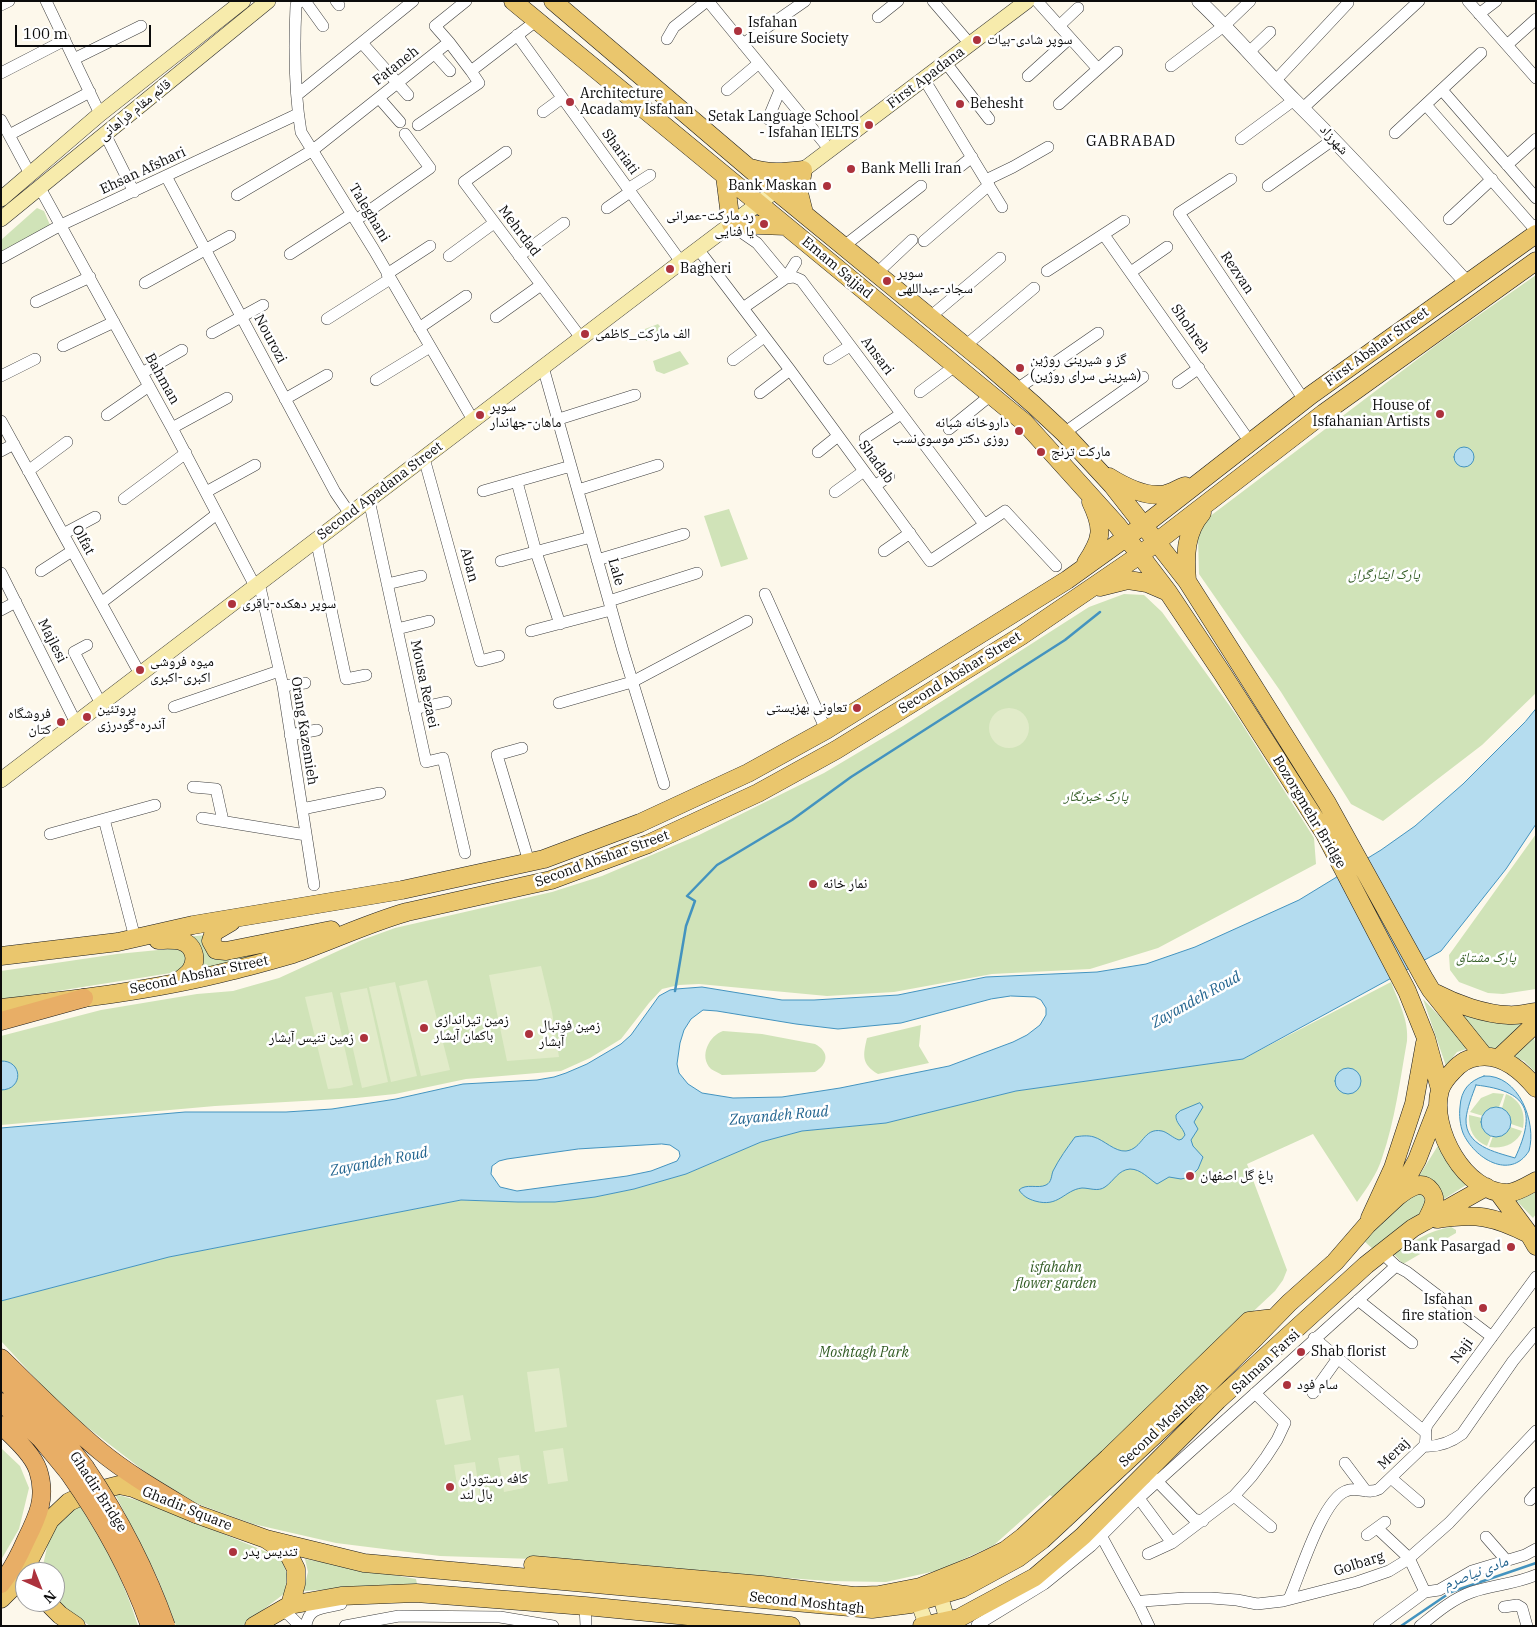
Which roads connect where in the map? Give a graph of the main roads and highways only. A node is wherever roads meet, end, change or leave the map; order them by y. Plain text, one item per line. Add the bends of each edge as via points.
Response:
1 (268, 1) edge
2 (513, 1) edge
3 (1027, 1) edge
4 (243, 2) edge
5 (555, 2) edge
6 (656, 89) junction
7 (642, 108) junction
8 (749, 167) junction
9 (803, 170) junction
10 (30, 174) junction
11 (725, 176) junction
12 (40, 188) junction
13 (776, 191) junction
14 (1, 199) edge
15 (759, 204) junction
16 (804, 214) junction
17 (1, 219) edge
18 (731, 224) junction
19 (786, 226) junction
20 (1534, 231) edge
21 (1536, 261) edge
22 (1274, 424) junction
23 (1288, 442) junction
24 (1099, 471) junction
25 (1206, 476) junction
26 (1084, 488) junction
27 (1216, 498) junction
28 (1143, 525) junction
29 (1127, 537) junction
30 (1157, 542) junction
31 (1141, 554) junction
32 (1080, 572) junction
33 (1187, 581) junction
34 (1087, 590) junction
35 (1168, 592) junction
36 (1009, 616) junction
37 (1020, 636) junction
38 (1, 780) edge
39 (1332, 829) junction
40 (237, 918) junction
41 (385, 918) junction
42 (118, 942) junction
43 (1, 956) edge
44 (176, 983) junction
45 (1428, 985) junction
46 (84, 998) junction
47 (1, 1008) edge
48 (1536, 1012) edge
49 (1, 1021) edge
50 (1536, 1023) edge
51 (1426, 1038) junction
52 (1492, 1057) junction
53 (1536, 1088) edge
54 (1439, 1098) junction
55 (1536, 1181) edge
56 (1492, 1189) junction
57 (1396, 1198) junction
58 (1426, 1221) junction
59 (1367, 1225) junction
60 (1532, 1240) edge
61 (1, 1358) edge
62 (1, 1378) edge
63 (1, 1402) edge
64 (1, 1425) edge
65 (77, 1470) junction
66 (1072, 1502) junction
67 (196, 1514) junction
68 (41, 1538) junction
69 (266, 1539) junction
70 (38, 1562) edge
71 (416, 1567) junction
72 (451, 1570) junction
73 (476, 1572) junction
74 (1, 1584) edge
75 (416, 1593) junction
76 (940, 1595) junction
77 (448, 1596) junction
78 (1, 1599) edge
79 (918, 1602) junction
80 (285, 1607) junction
81 (57, 1612) edge
82 (675, 1620) edge
83 (953, 1624) edge
84 (925, 1625) edge
85 (76, 1626) edge
86 (150, 1626) edge
87 (166, 1626) edge
88 (254, 1626) edge
89 (791, 1626) edge

1 - 12 main road, قائم مقام فراهانی
2 - 7 main road, Emam Sajjad
3 - 9 main road, First Apadana
4 - 10 main road, قائم مقام فراهانی via 100,114
5 - 6 main road, Emam Sajjad
6 - 7 main road
6 - 8 main road, Emam Sajjad
7 - 11 main road, Emam Sajjad
8 - 9 main road via 777,173
8 - 13 main road, Emam Sajjad
9 - 13 main road, First Apadana
9 - 16 main road via 799,193
10 - 12 main road
10 - 14 main road, قائم مقام فراهانی
11 - 15 main road, Emam Sajjad
11 - 18 main road
12 - 17 main road, قائم مقام فراهانی
13 - 15 main road, First Apadana
13 - 16 main road, Emam Sajjad
15 - 18 main road, Second Apadana Street
15 - 19 main road, Emam Sajjad
16 - 24 main road, Emam Sajjad via 1017,390
18 - 19 main road
18 - 38 main road, Second Apadana Street
19 - 26 main road, Emam Sajjad via 1025,423
20 - 22 main road, First Abshar Street
21 - 23 main road, First Abshar Street
22 - 23 main road
22 - 25 main road, First Abshar Street
23 - 27 main road, First Abshar Street
24 - 25 main road via 1123,486 1146,493 1166,494
24 - 28 main road, Emam Sajjad
25 - 28 main road, First Abshar Street
26 - 29 main road, Emam Sajjad
26 - 32 main road via 1101,529 1096,548
27 - 30 main road, First Abshar Street
27 - 33 main road via 1195,521 1187,539
28 - 29 main road, First Abshar Street
28 - 30 main road, Emam Sajjad
29 - 31 main road, Emam Sajjad
29 - 32 main road, Second Abshar Street
30 - 31 main road, First Abshar Street
30 - 33 main road, Bozorgmehr Bridge
31 - 34 main road, Second Abshar Street
31 - 35 main road, Bozorgmehr Bridge
32 - 36 main road, Second Abshar Street
33 - 39 main road, Bozorgmehr Bridge via 1312,778
34 - 35 main road via 1128,580 1147,583
34 - 37 main road, Second Abshar Street
35 - 39 main road, Bozorgmehr Bridge
36 - 37 main road
36 - 40 main road, Second Abshar Street via 826,730 748,773 640,824 544,859 402,890
37 - 41 main road, Second Abshar Street via 836,750 758,793 648,844 551,880
39 - 45 main road, Bozorgmehr Bridge
39 - 51 main road, Bozorgmehr Bridge via 1408,991
40 - 41 main road via 214,932 211,941 216,950 226,951
40 - 42 main road, Second Abshar Street
41 - 44 main road, Second Abshar Street via 293,954
42 - 43 main road, Second Abshar Street
42 - 44 main road via 178,940 187,943 195,960 192,970
44 - 46 main road, Second Abshar Street
45 - 48 main road via 1446,999 1474,1009 1508,1015
45 - 52 main road, Bozorgmehr Bridge
46 - 47 main road, Second Abshar Street
46 - 49 highway
50 - 52 main road
51 - 54 main road, Bozorgmehr Bridge
51 - 59 main road via 1414,1104 1393,1168
52 - 53 main road, Bozorgmehr Bridge via 1514,1066
52 - 54 main road via 1471,1058 1459,1064 1450,1074
54 - 56 main road, Bozorgmehr Bridge via 1440,1124 1454,1157 1465,1172
54 - 57 main road via 1417,1160
55 - 56 main road via 1510,1193
56 - 58 main road, Second Moshtagh
56 - 60 main road, Bozorgmehr Bridge
57 - 58 main road via 1408,1188 1426,1186 1434,1201
57 - 59 main road
58 - 60 main road via 1480,1216 1506,1222
58 - 83 main road, Second Moshtagh via 1360,1270 1218,1400 1152,1476 1098,1529 1083,1536 1035,1577
59 - 66 main road via 1335,1262 1274,1318 1250,1322
61 - 67 highway via 100,1451
62 - 65 highway, Ghadir Bridge via 61,1436
63 - 65 highway, Ghadir Bridge
64 - 74 highway via 38,1468 42,1488 39,1513 14,1567
65 - 86 highway, Ghadir Bridge, bridge via 87,1499 124,1562
65 - 87 highway, Ghadir Bridge, bridge via 102,1493 137,1555
66 - 73 main road via 1006,1550 975,1565 920,1587 879,1595 854,1596 508,1563
66 - 76 main road, Second Moshtagh via 1042,1540 1018,1558 961,1589
67 - 68 main road, Ghadir Square via 156,1496 119,1485 69,1502 50,1520
67 - 69 main road, Ghadir Square
68 - 70 main road, Ghadir Square
68 - 78 main road via 25,1569
69 - 71 main road, Second Moshtagh via 364,1563
69 - 80 main road, Ghadir Square via 289,1555 296,1569 296,1584
71 - 72 main road, Second Moshtagh
71 - 75 main road via 422,1570 425,1583
72 - 73 main road, Second Moshtagh
72 - 77 main road via 442,1574 438,1582
73 - 79 main road, Second Moshtagh via 841,1608 872,1610
75 - 77 main road, Second Moshtagh
75 - 80 main road, Second Moshtagh via 341,1596
76 - 79 main road, Second Moshtagh
76 - 83 main road
77 - 82 main road, Second Moshtagh via 586,1606
79 - 84 main road
80 - 88 main road
81 - 85 main road
82 - 89 main road, Second Moshtagh
83 - 84 main road, Second Moshtagh

